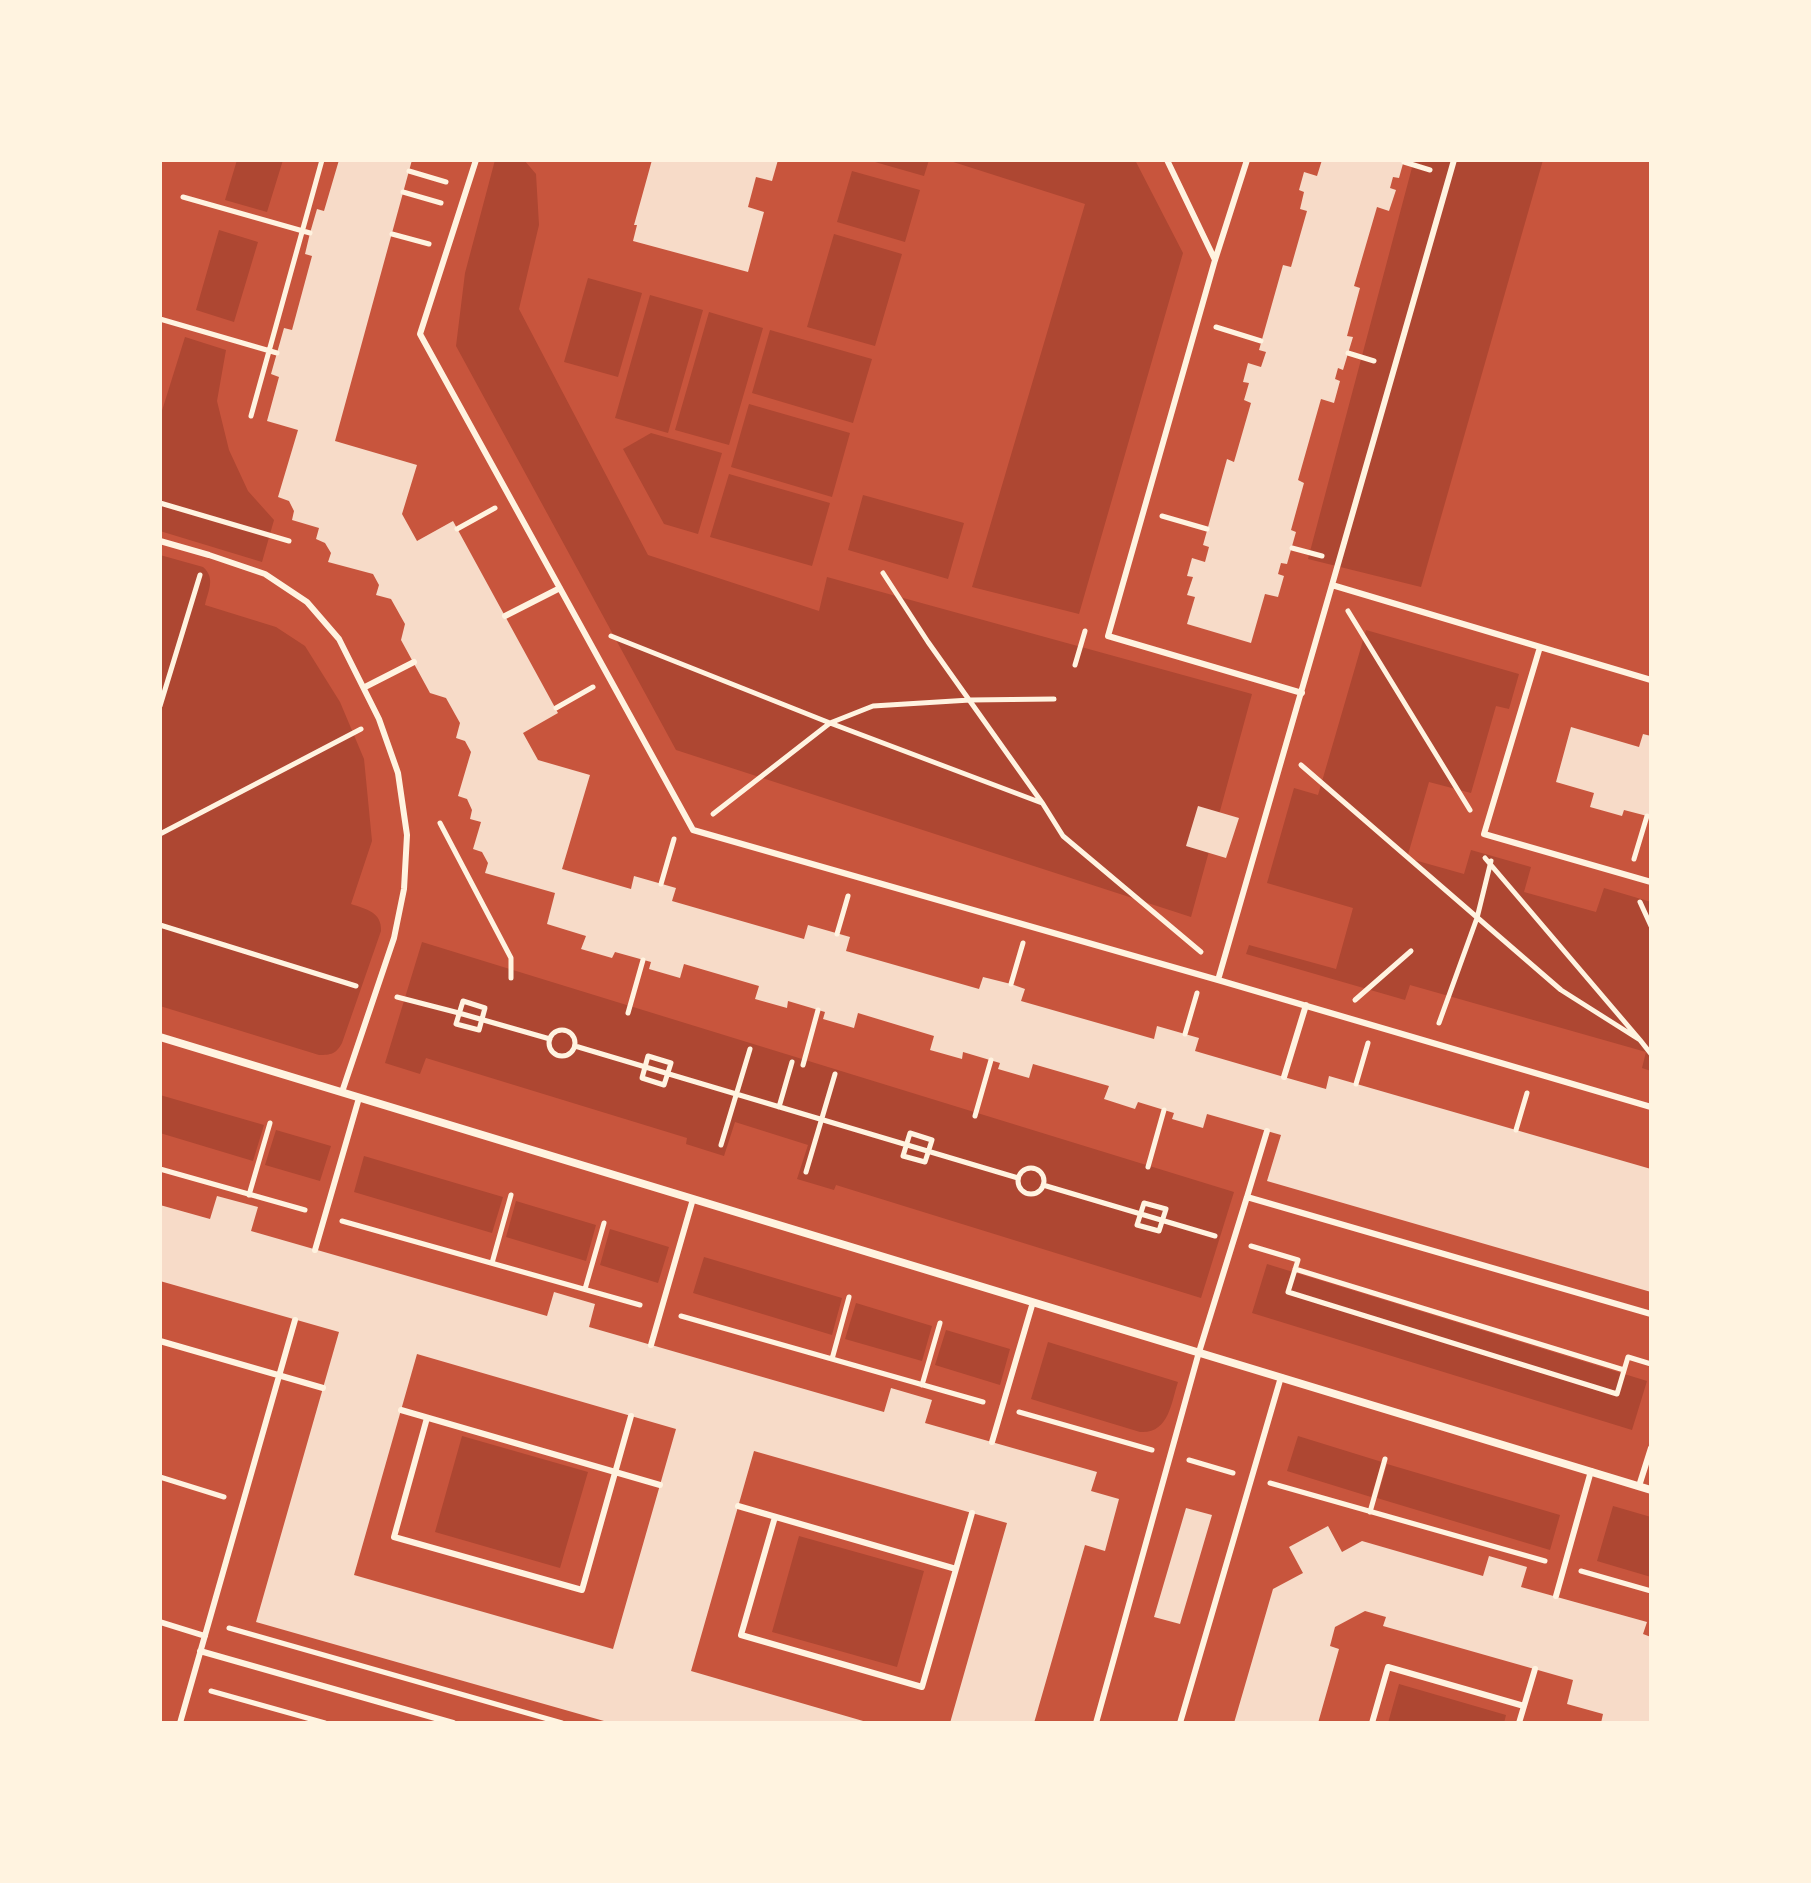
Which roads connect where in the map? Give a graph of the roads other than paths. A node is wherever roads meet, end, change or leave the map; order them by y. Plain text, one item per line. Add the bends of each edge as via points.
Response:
1 (476, 160) edge
2 (1167, 160) edge
3 (1247, 160) edge
4 (1454, 160) edge
5 (1215, 260) junction
6 (160, 541) edge
7 (1332, 585) junction
8 (560, 588) junction
9 (505, 616) dead end
10 (1540, 647) junction
11 (414, 662) dead end
12 (1651, 680) edge
13 (365, 687) junction
14 (1302, 693) junction
15 (1651, 882) edge
16 (1218, 980) junction
17 (1306, 1005) junction
18 (160, 1037) edge
19 (1284, 1077) dead end
20 (342, 1092) junction
21 (359, 1098) junction
22 (1651, 1107) edge
23 (1267, 1131) dead end
24 (1247, 1197) junction
25 (693, 1199) junction
26 (315, 1250) dead end
27 (1033, 1302) junction
28 (1651, 1314) edge
29 (295, 1320) dead end
30 (160, 1341) edge
31 (651, 1345) dead end
32 (1199, 1352) junction
33 (280, 1375) junction
34 (1281, 1377) junction
35 (323, 1388) dead end
36 (401, 1410) dead end
37 (631, 1416) dead end
38 (427, 1418) junction
39 (992, 1442) dead end
40 (1651, 1448) edge
41 (1591, 1471) junction
42 (615, 1472) junction
43 (660, 1485) dead end
44 (1639, 1486) junction
45 (1651, 1490) edge
46 (738, 1506) dead end
47 (972, 1513) dead end
48 (775, 1517) junction
49 (956, 1569) junction
50 (1556, 1596) dead end
51 (160, 1622) edge
52 (205, 1636) junction
53 (200, 1651) junction
54 (1535, 1669) dead end
55 (1524, 1706) junction
56 (180, 1723) edge
57 (453, 1723) edge
58 (1096, 1723) edge
59 (1180, 1723) edge
60 (1372, 1723) edge
61 (1519, 1723) edge

1 - 8 lane via 420,334
2 - 5 lane
3 - 5 lane
4 - 7 lane
5 - 14 lane via 1108,636
6 - 13 lane via 265,574 307,602 339,639
7 - 10 lane
7 - 14 lane
8 - 9 lane
8 - 16 lane via 693,830
10 - 12 lane
10 - 15 lane via 1484,834
11 - 13 lane
13 - 20 lane via 398,773 407,835 404,889 394,938
14 - 16 lane
16 - 17 lane
17 - 19 lane
17 - 22 lane
18 - 20 street
20 - 21 street
21 - 25 street
21 - 26 lane
23 - 24 lane
24 - 28 lane
24 - 32 lane
25 - 27 street
25 - 31 lane
27 - 32 street
27 - 39 lane
29 - 33 lane
30 - 33 lane
32 - 34 street
32 - 58 lane
33 - 35 lane
33 - 52 lane
34 - 41 street
34 - 59 lane
36 - 38 lane
37 - 42 lane
38 - 42 lane
38 - 42 lane via 394,1537 582,1590
40 - 44 lane
41 - 44 street
41 - 50 lane
42 - 43 lane
44 - 45 street
46 - 48 lane
47 - 49 lane
48 - 49 lane
48 - 49 lane via 741,1635 862,1670 922,1687
51 - 52 lane
52 - 53 lane
53 - 56 lane
53 - 57 lane
54 - 55 lane
55 - 60 lane via 1388,1667
55 - 61 lane

